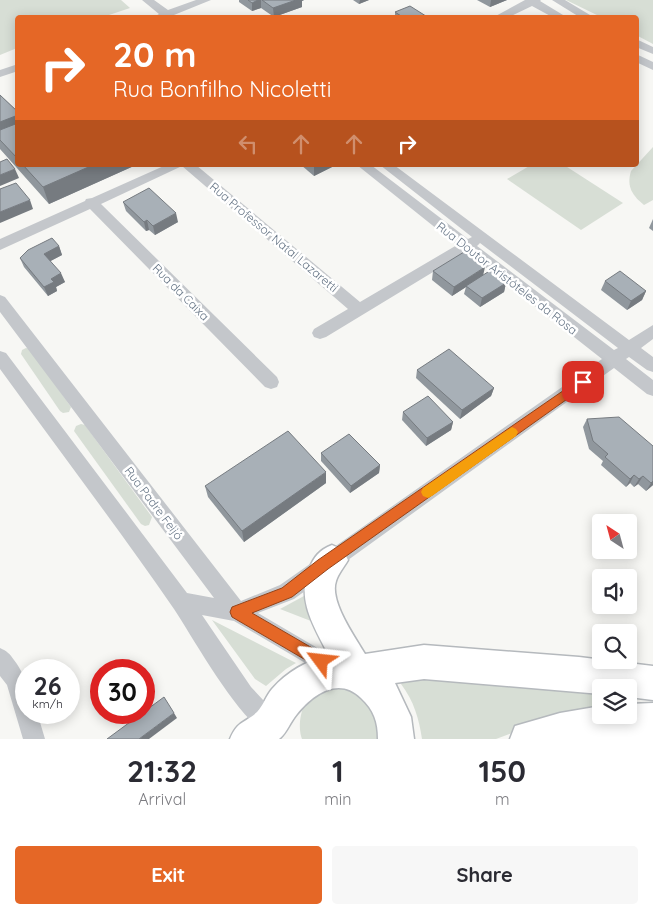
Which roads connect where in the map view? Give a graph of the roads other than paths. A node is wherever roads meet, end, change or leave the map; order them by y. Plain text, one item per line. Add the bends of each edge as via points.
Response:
1 (147, 0) edge
2 (170, 0) edge
3 (206, 0) edge
4 (533, 0) edge
5 (557, 0) edge
6 (182, 9) junction
7 (164, 15) edge
8 (167, 15) edge
9 (190, 15) edge
10 (503, 15) edge
11 (558, 15) edge
12 (584, 15) edge
13 (639, 44) edge
14 (653, 51) edge
15 (639, 59) edge
16 (653, 66) edge
17 (15, 68) edge
18 (0, 74) edge
19 (172, 167) edge
20 (190, 167) edge
21 (365, 167) edge
22 (389, 167) edge
23 (91, 202) junction
24 (481, 238) junction
25 (0, 245) edge
26 (466, 246) junction
27 (0, 301) edge
28 (360, 310) junction
29 (653, 330) edge
30 (320, 333) dead end
31 (629, 348) junction
32 (0, 357) edge
33 (614, 360) junction
34 (653, 366) edge
35 (271, 382) dead end
36 (653, 389) edge
37 (332, 560) junction
38 (181, 602) junction
39 (237, 612) junction
40 (0, 658) edge
41 (348, 671) junction
42 (653, 683) edge
43 (653, 721) edge
44 (263, 734) edge
45 (34, 739) edge
46 (396, 739) edge
47 (528, 739) edge

1 - 7 street
2 - 6 street
3 - 6 street
4 - 10 street
4 - 11 street
5 - 12 street
6 - 8 street
6 - 9 street
13 - 14 street
15 - 16 street
17 - 18 street
19 - 23 street
20 - 28 street, Rua Professor Natal Lazaretti
21 - 26 street, Rua Doutor Aristóteles da Rosa
22 - 24 street, Rua Doutor Aristóteles da Rosa
23 - 25 street
23 - 35 street, Rua da Caixa
24 - 26 street
24 - 31 street, Rua Doutor Aristóteles da Rosa
26 - 28 street
26 - 33 street, Rua Doutor Aristóteles da Rosa
27 - 39 street, Rua Padre Feijó
28 - 30 street
29 - 31 street
31 - 33 street
31 - 34 street, Rua Doutor Aristóteles da Rosa
32 - 38 street
33 - 36 street, Rua Doutor Aristóteles da Rosa
33 - 37 street
37 - 39 street via 287,592
37 - 41 main road via 321,574 318,593
38 - 39 street
38 - 44 street via 243,695
39 - 41 street, Rua Padre Feijó
40 - 45 street via 16,680
41 - 42 main road via 424,662
41 - 44 main road via 317,675 299,687 284,702
41 - 46 main road via 376,688 390,706
43 - 47 main road via 565,728

